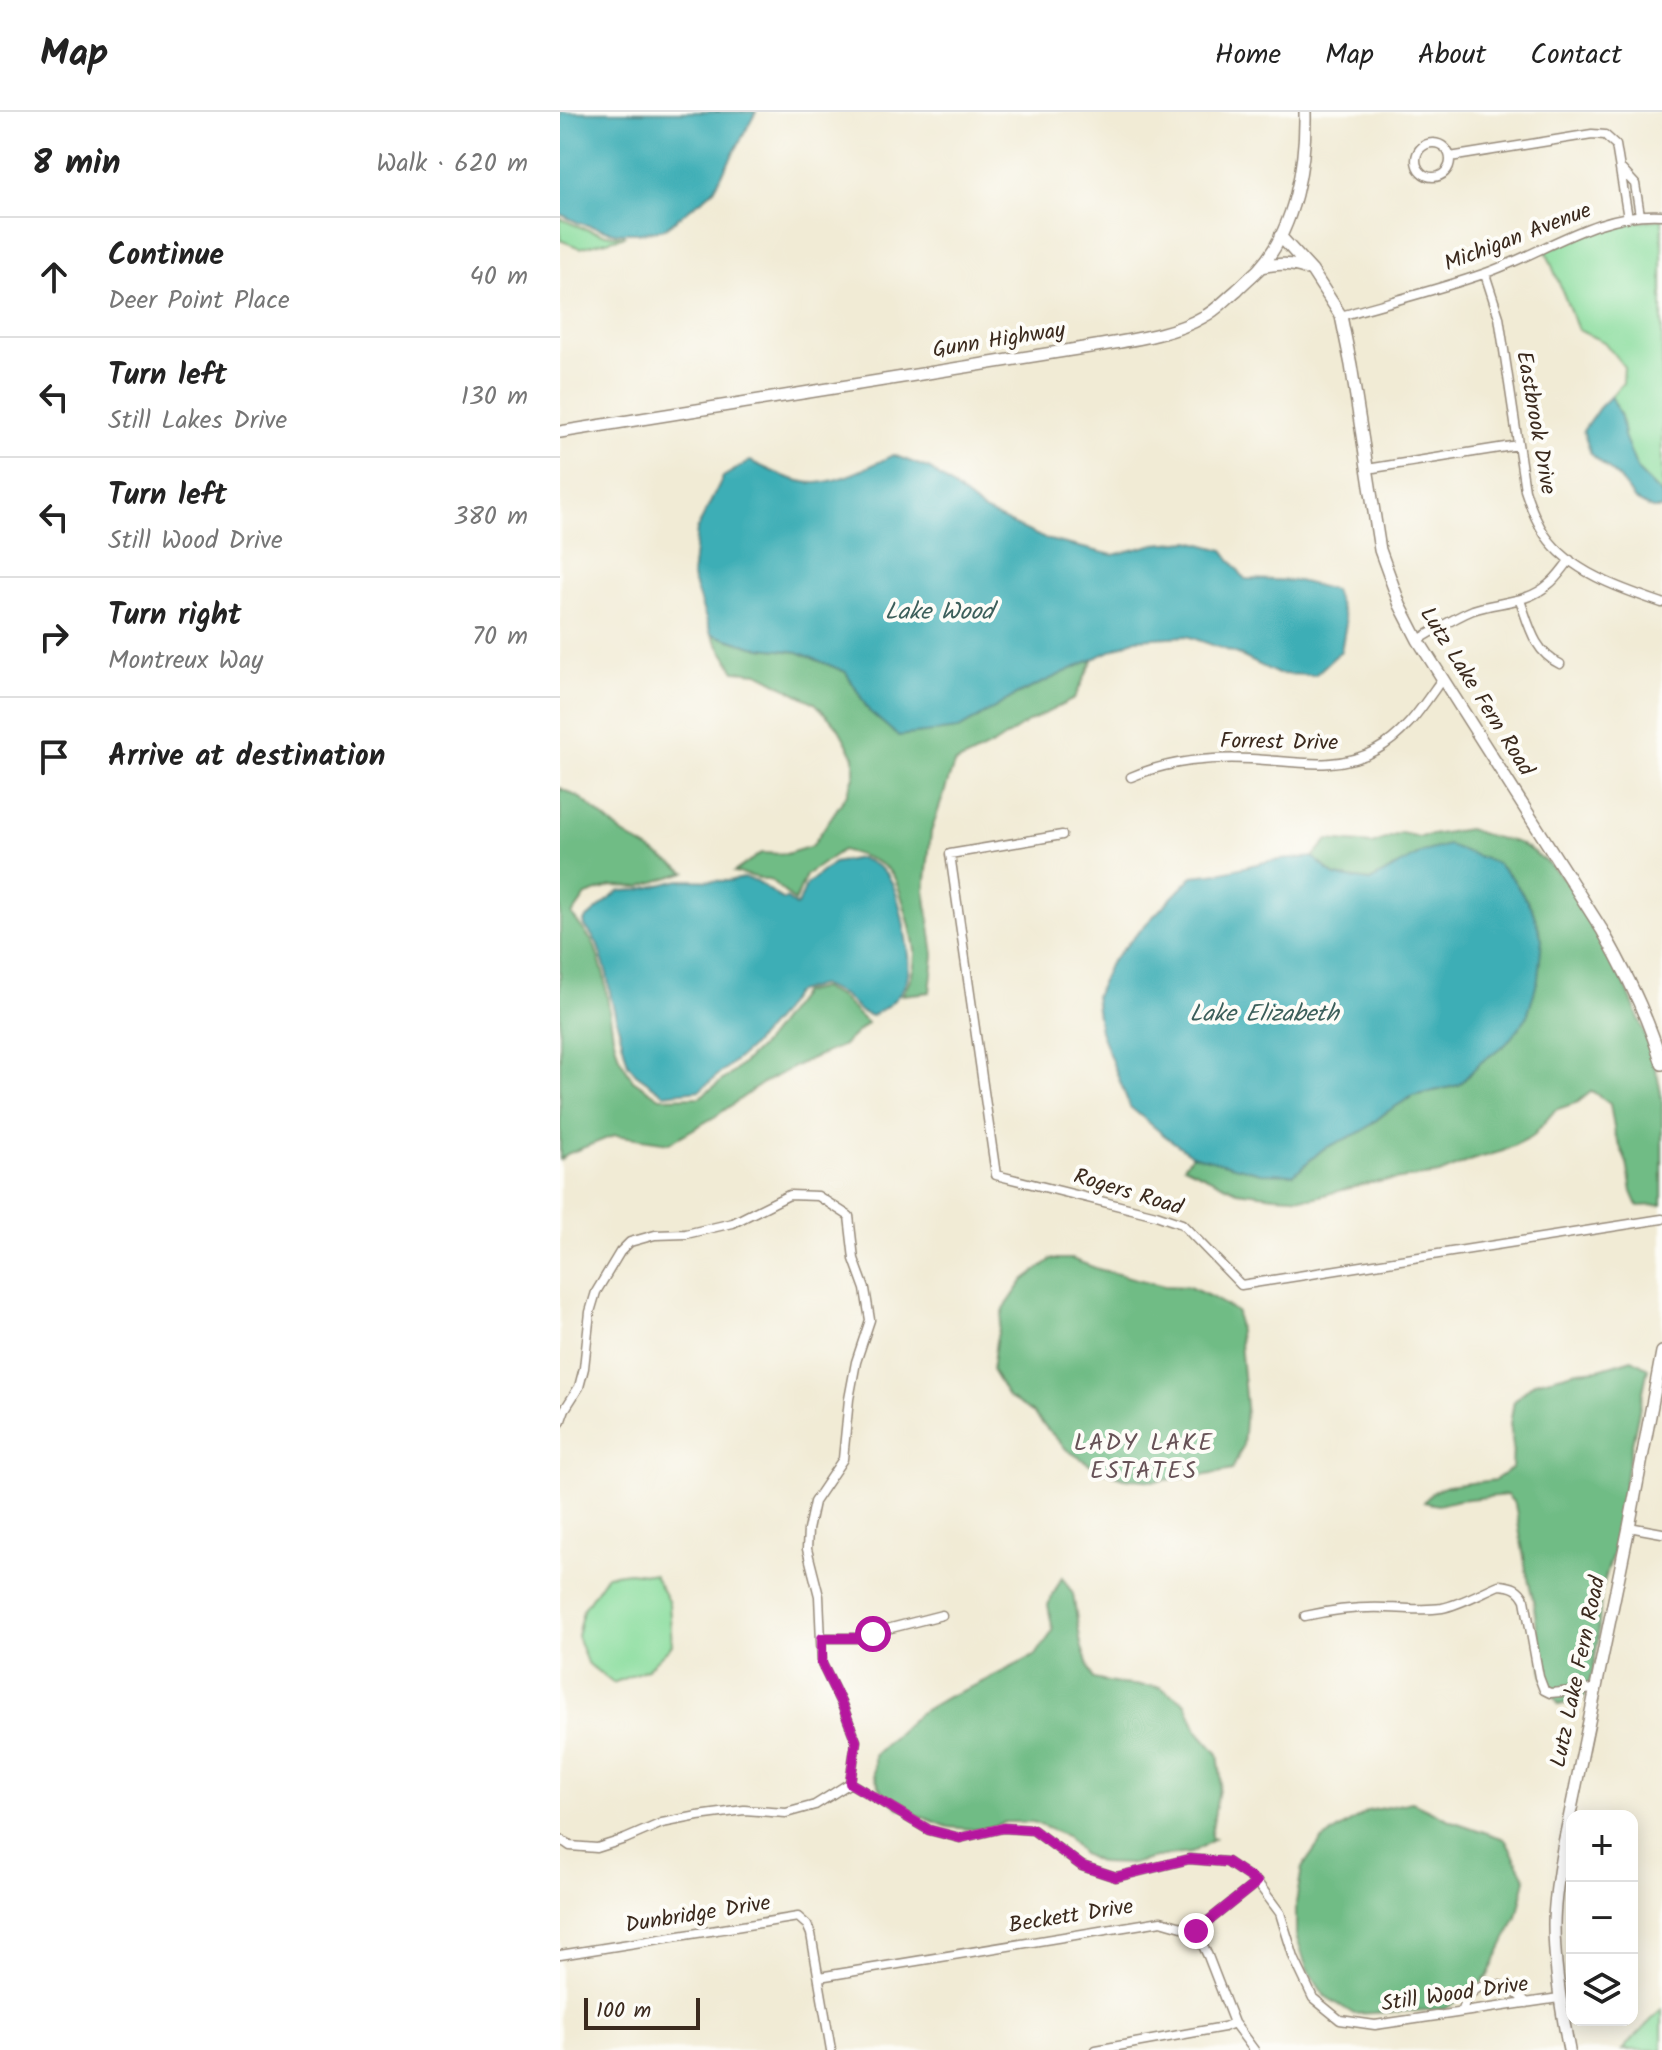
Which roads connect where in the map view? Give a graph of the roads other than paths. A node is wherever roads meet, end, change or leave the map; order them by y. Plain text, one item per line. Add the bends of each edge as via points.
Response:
1 (1305, 112) edge
2 (1450, 157) junction
3 (1621, 169) junction
4 (1640, 215) junction
5 (1662, 215) edge
6 (1628, 218) junction
7 (1280, 236) junction
8 (1261, 267) junction
9 (1312, 271) junction
10 (1485, 274) junction
11 (1341, 316) junction
12 (560, 432) edge
13 (1518, 445) junction
14 (1367, 469) junction
15 (1570, 560) junction
16 (1520, 600) junction
17 (1662, 603) edge
18 (1418, 640) junction
19 (1560, 664) dead end
20 (1442, 679) junction
21 (1131, 777) dead end
22 (1062, 835) dead end
23 (1662, 1064) edge
24 (1662, 1219) edge
25 (1662, 1352) edge
26 (560, 1423) edge
27 (1629, 1527) junction
28 (1662, 1533) edge
29 (942, 1615) dead end
30 (1305, 1616) dead end
31 (822, 1638) junction
32 (1595, 1689) junction
33 (850, 1783) junction
34 (560, 1839) edge
35 (1257, 1882) junction
36 (1196, 1931) junction
37 (560, 1955) edge
38 (819, 1977) junction
39 (1559, 1998) junction
40 (1527, 2003) junction
41 (1461, 2012) junction
42 (1234, 2023) junction
43 (1152, 2046) edge
44 (831, 2050) edge
45 (1096, 2050) edge
46 (1254, 2050) edge
47 (1569, 2050) edge

1 - 7 main road, Gunn Highway via 1299,188
2 - 2 street via 1440,176 1427,177 1416,167 1418,150 1427,144 1444,147
2 - 3 street via 1599,133 1613,140
3 - 4 street via 1635,184
3 - 6 street
4 - 5 street, Michigan Avenue
4 - 6 street, Michigan Avenue
6 - 10 street, Michigan Avenue via 1580,231
7 - 8 main road, Gunn Highway
7 - 9 main road, Lutz Lake Fern Road
8 - 9 main road via 1294,264
8 - 12 main road, Gunn Highway via 1204,317 1148,336
9 - 11 main road, Lutz Lake Fern Road
10 - 11 street, Michigan Avenue
10 - 13 street, Eastbrook Drive via 1499,317
11 - 14 main road, Lutz Lake Fern Road
13 - 14 street
13 - 15 street, Eastbrook Drive via 1534,515 1547,538
14 - 18 main road, Lutz Lake Fern Road via 1380,550
15 - 16 street via 1551,584
15 - 17 street, Eastbrook Drive via 1596,577
16 - 18 street via 1462,615
16 - 19 street via 1540,650
18 - 20 main road, Lutz Lake Fern Road
20 - 21 street, Forrest Drive via 1393,738 1353,761 1205,760
20 - 23 main road, Lutz Lake Fern Road via 1602,930 1654,1035
22 - 24 street, Rogers Road via 950,854 996,1175 1182,1224 1241,1285
25 - 27 main road, Lutz Lake Fern Road
26 - 31 street via 579,1387 596,1292 630,1242 733,1223 789,1195 818,1196 849,1216 870,1320 856,1362 843,1459 814,1502 808,1530
27 - 28 street
27 - 32 main road, Lutz Lake Fern Road
29 - 31 street via 864,1638
30 - 32 street via 1365,1608 1445,1608 1508,1585 1525,1600 1544,1690
31 - 33 street via 822,1664 856,1741
32 - 39 main road, Lutz Lake Fern Road via 1557,1886
33 - 34 street via 815,1805 786,1813 744,1810 698,1816 662,1823 597,1848 570,1846
33 - 35 street, Still Wood Drive via 929,1830 960,1838 1003,1828 1033,1830 1082,1866 1116,1877 1189,1859 1227,1862
35 - 36 street
35 - 41 street, Still Wood Drive via 1280,1913 1313,1998 1340,2020 1375,2025
36 - 38 street, Beckett Drive via 1161,1921
36 - 42 street
37 - 38 street, Dunbridge Drive via 798,1917 809,1929
38 - 44 street, Dunbridge Drive
39 - 40 street, Still Wood Drive
39 - 47 main road, Lutz Lake Fern Road
40 - 41 street, Still Wood Drive
40 - 41 street via 1507,1987 1486,1984 1473,1990
42 - 43 street
42 - 46 street
43 - 45 street

